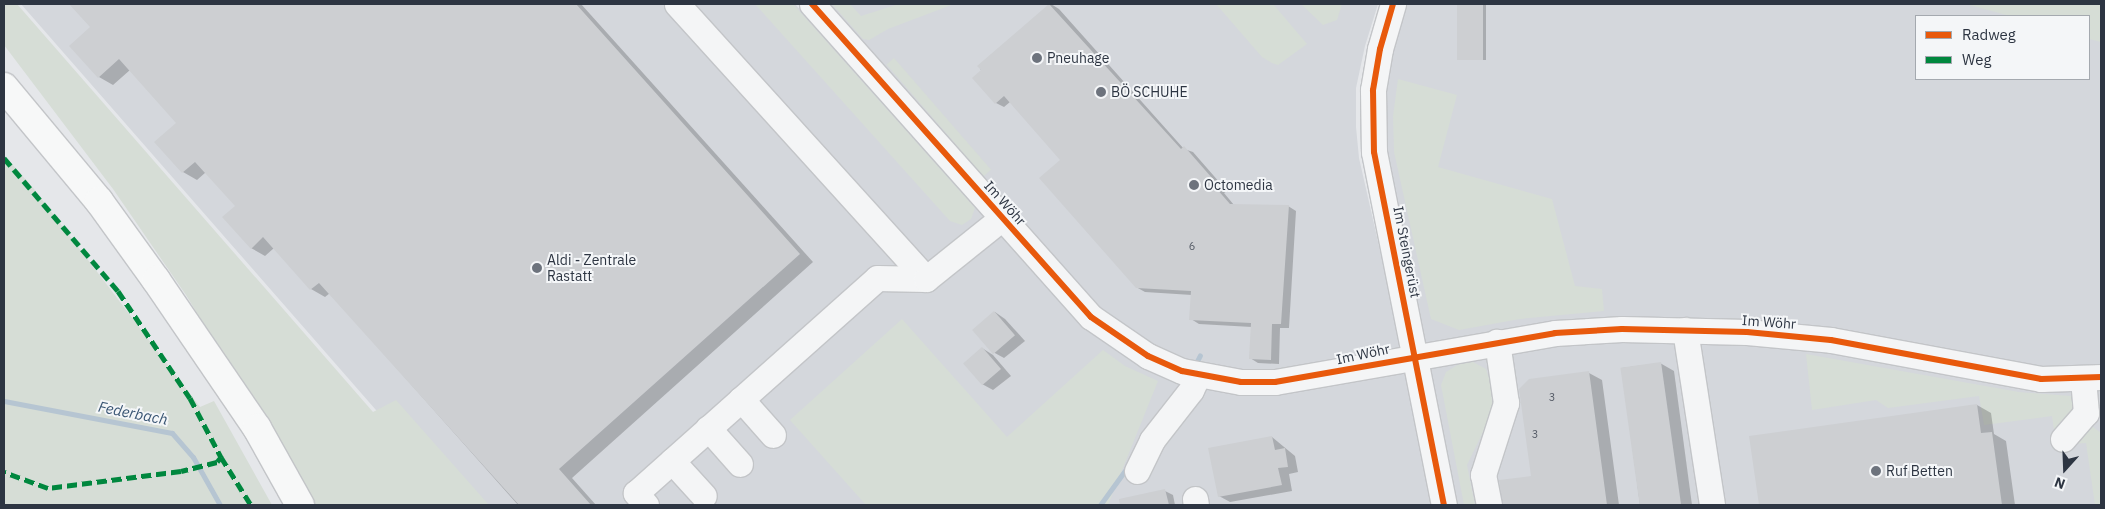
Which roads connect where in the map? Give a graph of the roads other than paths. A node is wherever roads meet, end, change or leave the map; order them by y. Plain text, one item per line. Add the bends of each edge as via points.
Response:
1 (677, 4) edge
2 (812, 4) edge
3 (1393, 4) edge
4 (4, 87) edge
5 (4, 115) edge
6 (1002, 218) junction
7 (926, 279) junction
8 (156, 280) junction
9 (1685, 330) junction
10 (1496, 342) junction
11 (1415, 356) junction
12 (1198, 375) junction
13 (2092, 378) edge
14 (741, 400) junction
15 (2094, 416) edge
16 (708, 428) junction
17 (773, 435) dead end
18 (2062, 438) dead end
19 (672, 461) junction
20 (740, 464) dead end
21 (1137, 472) dead end
22 (704, 496) dead end
23 (300, 505) edge
24 (646, 505) edge
25 (1444, 505) edge
26 (1488, 505) edge
27 (1712, 505) edge

1 - 7 street
2 - 6 street, Im Wöhr
3 - 11 street, Im Steingerüst via 1380,49 1372,124 1374,152
4 - 8 main road via 99,201
5 - 8 main road
6 - 7 street
6 - 12 street, Im Wöhr via 1103,326 1148,356
7 - 14 street via 877,278
8 - 23 main road via 257,428
9 - 10 street, Im Wöhr via 1555,333
9 - 13 street, Im Wöhr via 1785,344 1896,350 2041,379
9 - 27 street
10 - 11 street, Im Wöhr
10 - 26 street via 1506,403 1483,475
11 - 12 street, Im Wöhr via 1275,382 1241,382
11 - 25 street, Im Steingerüst
12 - 21 street via 1191,390 1152,440
13 - 15 street
14 - 16 street
14 - 17 street
15 - 18 street
16 - 19 street
16 - 20 street
19 - 22 street
19 - 24 street via 636,493

